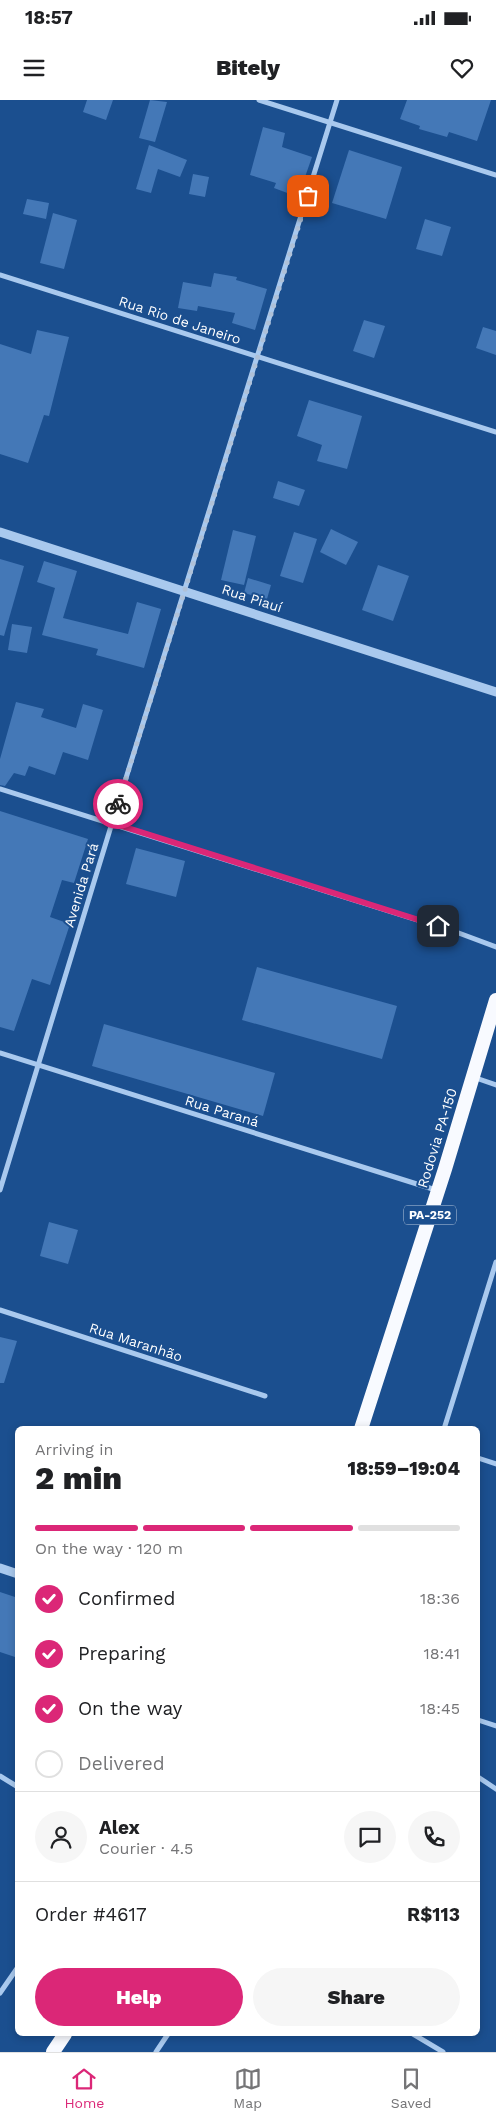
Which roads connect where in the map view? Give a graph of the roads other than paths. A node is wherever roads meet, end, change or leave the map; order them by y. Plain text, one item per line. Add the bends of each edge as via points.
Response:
1 (260, 100) edge
2 (337, 100) edge
3 (330, 124) junction
4 (496, 175) edge
5 (0, 274) edge
6 (258, 357) junction
7 (496, 432) edge
8 (0, 532) edge
9 (184, 591) junction
10 (496, 692) edge
11 (0, 789) edge
12 (112, 823) junction
13 (496, 948) edge
14 (496, 1000) edge
15 (0, 1053) edge
16 (37, 1065) junction
17 (472, 1077) junction
18 (496, 1085) edge
19 (0, 1190) edge
20 (438, 1190) junction
21 (496, 1262) edge
22 (0, 1310) edge
23 (265, 1396) dead end
24 (362, 1426) edge
25 (445, 1426) edge
26 (480, 1459) edge
27 (496, 1464) edge
28 (0, 1568) edge
29 (15, 1573) edge
30 (480, 1721) edge
31 (496, 1726) edge
32 (0, 1776) edge
33 (480, 1778) edge
34 (15, 1785) edge
35 (496, 1789) edge
36 (15, 1971) edge
37 (0, 1993) edge
38 (64, 2036) edge
39 (167, 2036) edge
40 (416, 2036) edge
41 (53, 2052) edge
42 (156, 2052) edge
43 (443, 2052) edge

1 - 3 street
2 - 3 street, Avenida Pará
3 - 4 street
3 - 6 street, Avenida Pará
5 - 6 street, Rua Rio de Janeiro
6 - 7 street, Rua Rio de Janeiro
6 - 9 street, Avenida Pará
8 - 9 street, Rua Piauí
9 - 10 street, Rua Piauí
9 - 12 street, Avenida Pará
11 - 12 street
12 - 13 street via 456,932
12 - 16 street, Avenida Pará
14 - 17 highway, Rodovia PA-150 / PA-252
15 - 16 street, Rua Paraná
16 - 19 street, Avenida Pará
16 - 20 street, Rua Paraná
17 - 18 street
17 - 20 highway, Rodovia PA-150 / PA-252
20 - 24 highway, Rodovia PA-150 / PA-252
21 - 25 street
22 - 23 street, Rua Maranhão
26 - 27 street
28 - 29 street
30 - 31 street
32 - 34 street
33 - 35 street
36 - 37 street
38 - 41 highway
39 - 42 street
40 - 43 street

